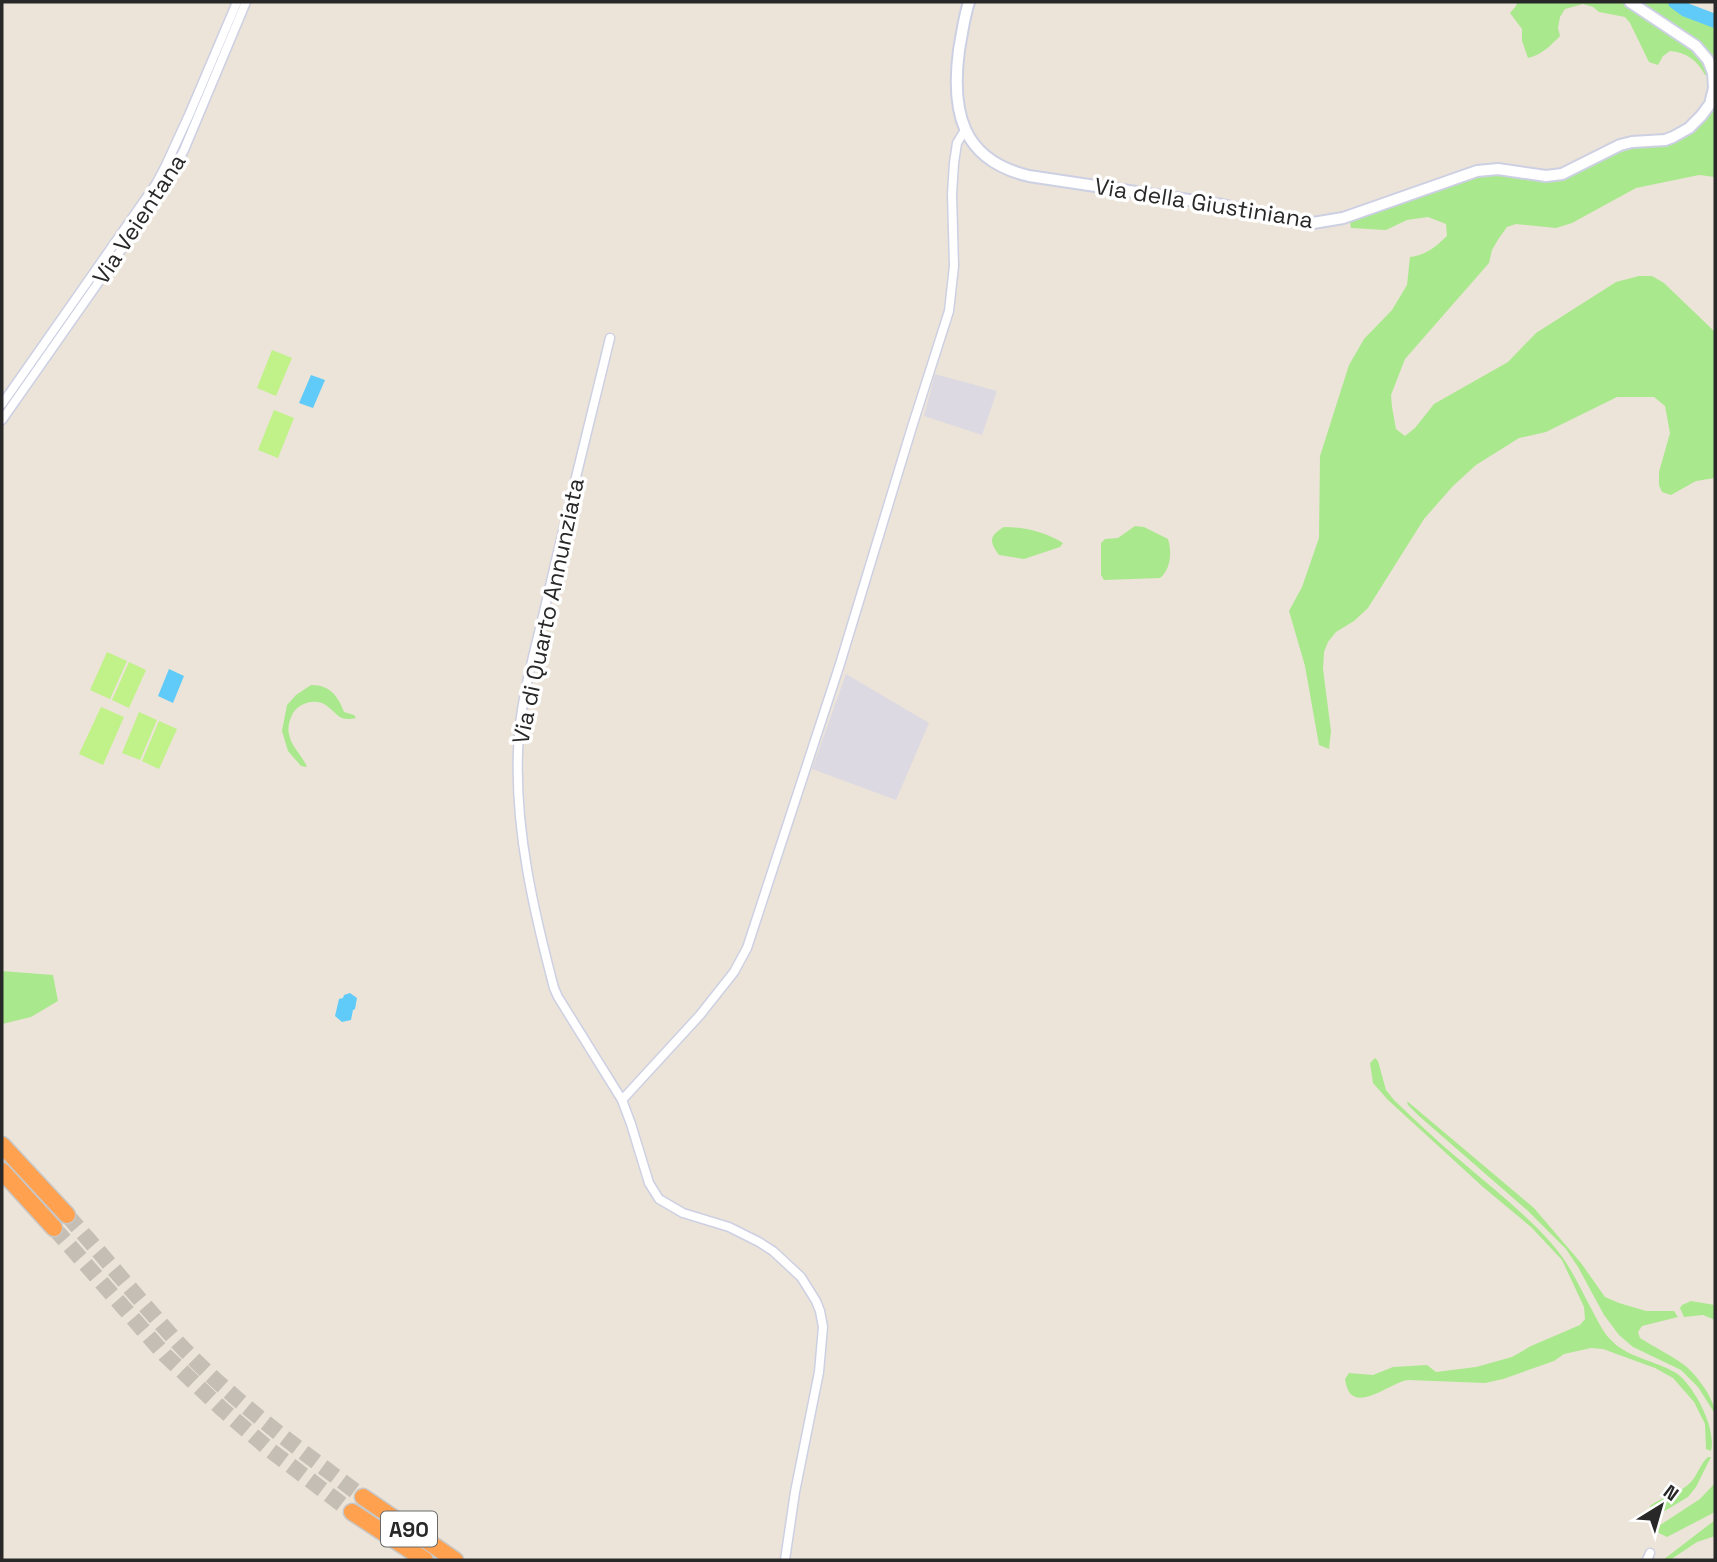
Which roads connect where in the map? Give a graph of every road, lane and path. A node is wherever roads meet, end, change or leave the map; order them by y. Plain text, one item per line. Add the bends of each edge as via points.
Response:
1 (237, 2) edge
2 (246, 2) edge
3 (969, 2) edge
4 (1630, 2) edge
5 (198, 103) junction
6 (965, 130) junction
7 (610, 338) dead end
8 (2, 404) edge
9 (2, 420) edge
10 (622, 1100) junction
11 (2, 1145) edge
12 (2, 1171) edge
13 (67, 1215) tunnel mouth
14 (54, 1228) tunnel mouth
15 (363, 1497) tunnel mouth
16 (352, 1512) tunnel mouth
17 (425, 1560) edge
18 (455, 1560) edge
19 (785, 1560) edge

1 - 5 street, Via Veientana
2 - 5 street, Via Veientana
3 - 6 street, Via della Giustiniana via 956,88
4 - 6 street, Via della Giustiniana via 1696,46 1710,64 1715,84 1712,100 1686,130 1665,140 1616,147 1556,175 1473,171 1335,220 1300,222 1222,205 1024,175 991,160
5 - 8 street, Via Veientana via 156,184
5 - 9 street, Via Veientana via 184,150 163,190
6 - 10 street via 954,163 950,312 747,948 700,1015
7 - 10 street, Via di Quarto Annunziata via 528,680 517,755 524,851 553,985
10 - 19 street, Via di Quarto Annunziata via 649,1183 659,1199 742,1233 773,1251 801,1277 820,1311 819,1372
11 - 13 highway
12 - 14 highway
15 - 18 highway, A90
16 - 17 highway, A90

